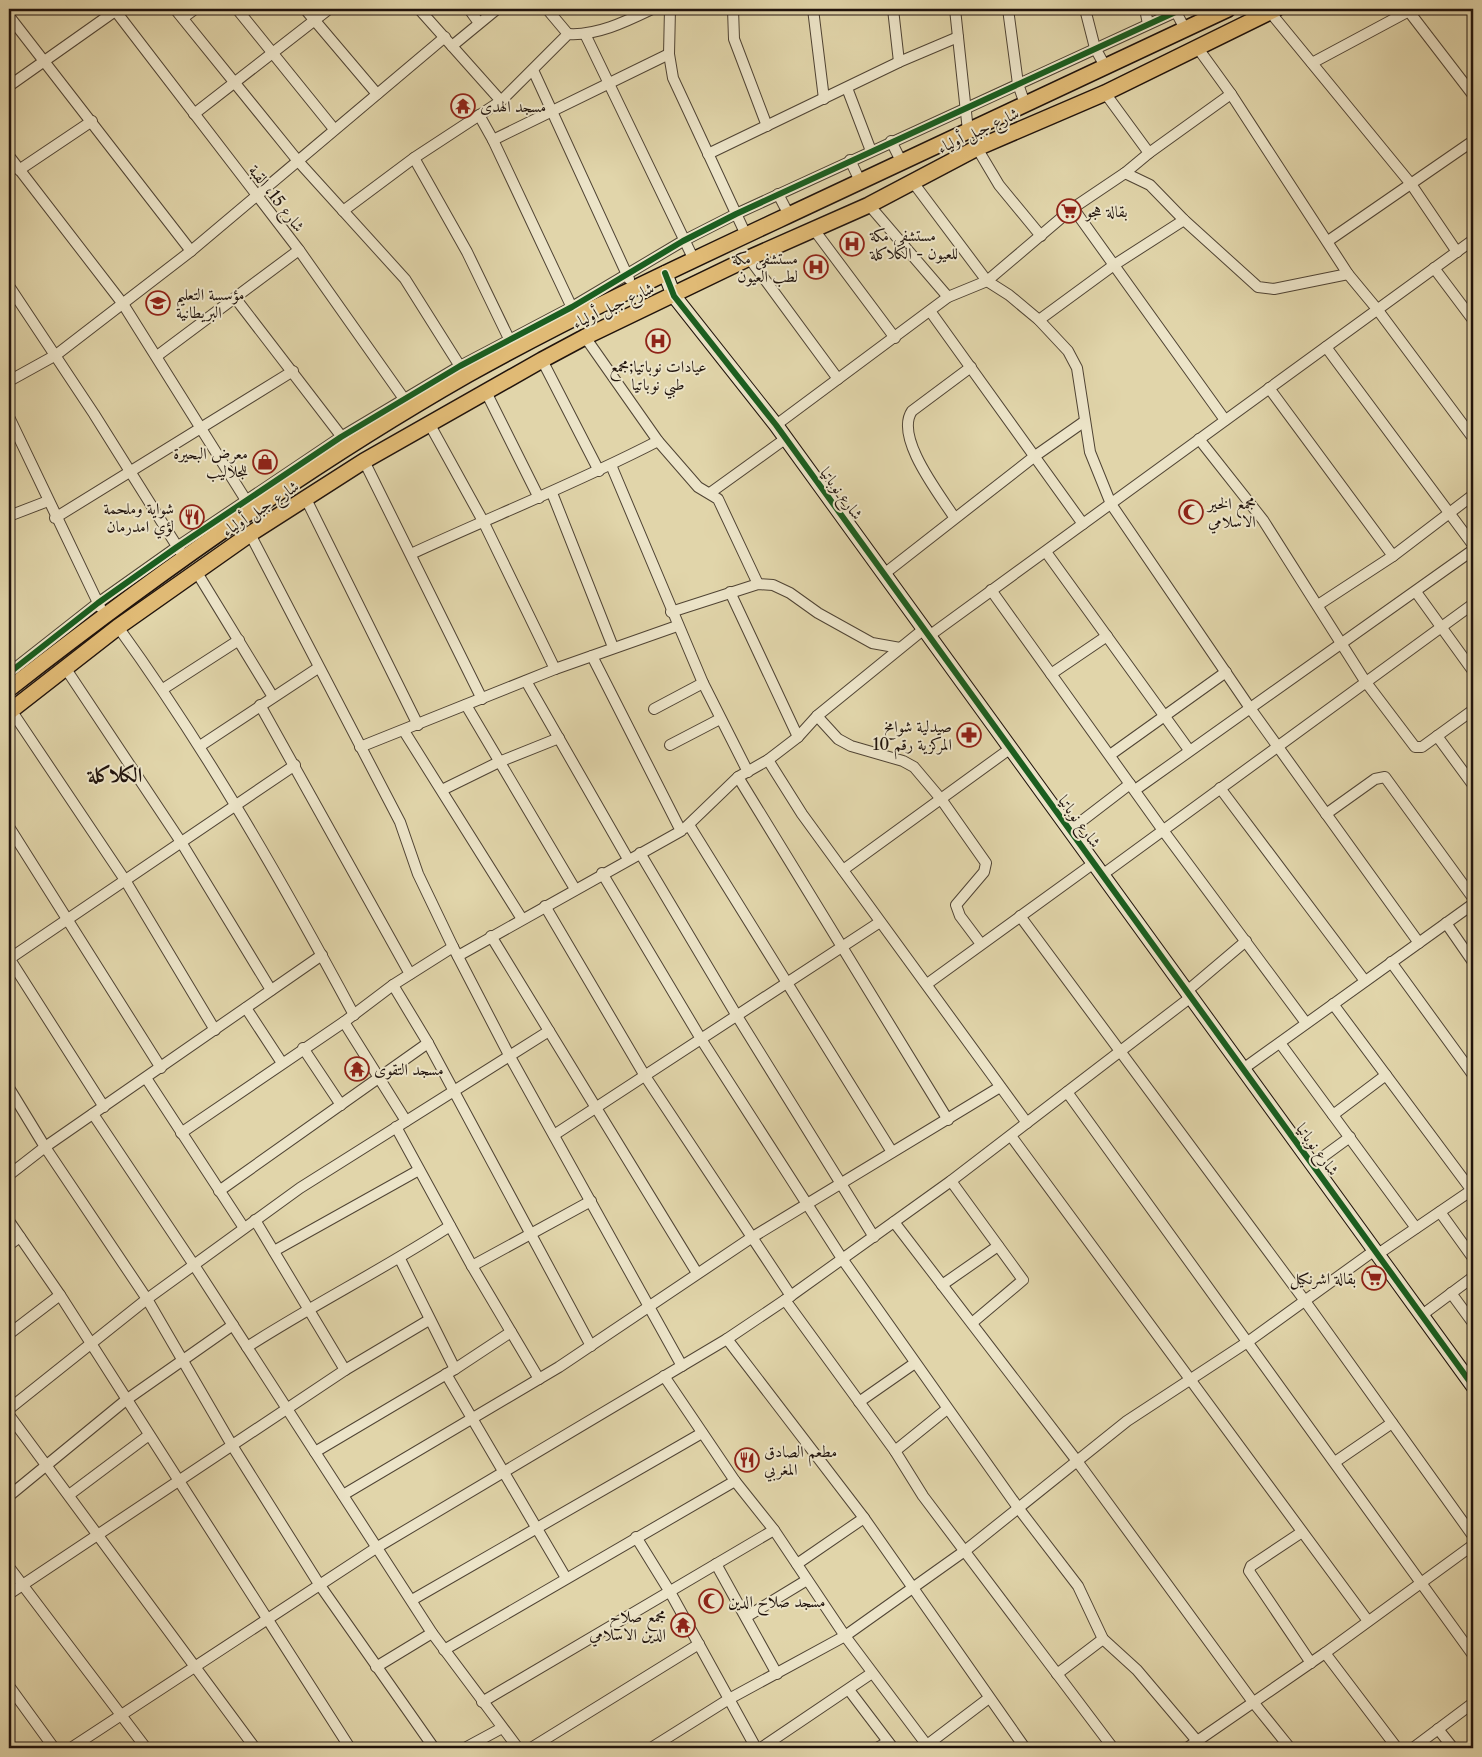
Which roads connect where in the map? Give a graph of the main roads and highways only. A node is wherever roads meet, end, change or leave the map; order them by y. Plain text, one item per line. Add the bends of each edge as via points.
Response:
1 (1228, 9) edge
2 (1273, 10) edge
3 (9, 689) edge
4 (10, 711) edge

1 - 3 main road, شارع جبل أولياء via 634,289 574,312 463,371 345,442 180,552 101,609
2 - 4 main road, شارع جبل أولياء via 1105,93 977,148 869,205 749,258 542,360 364,461 250,534 118,627

